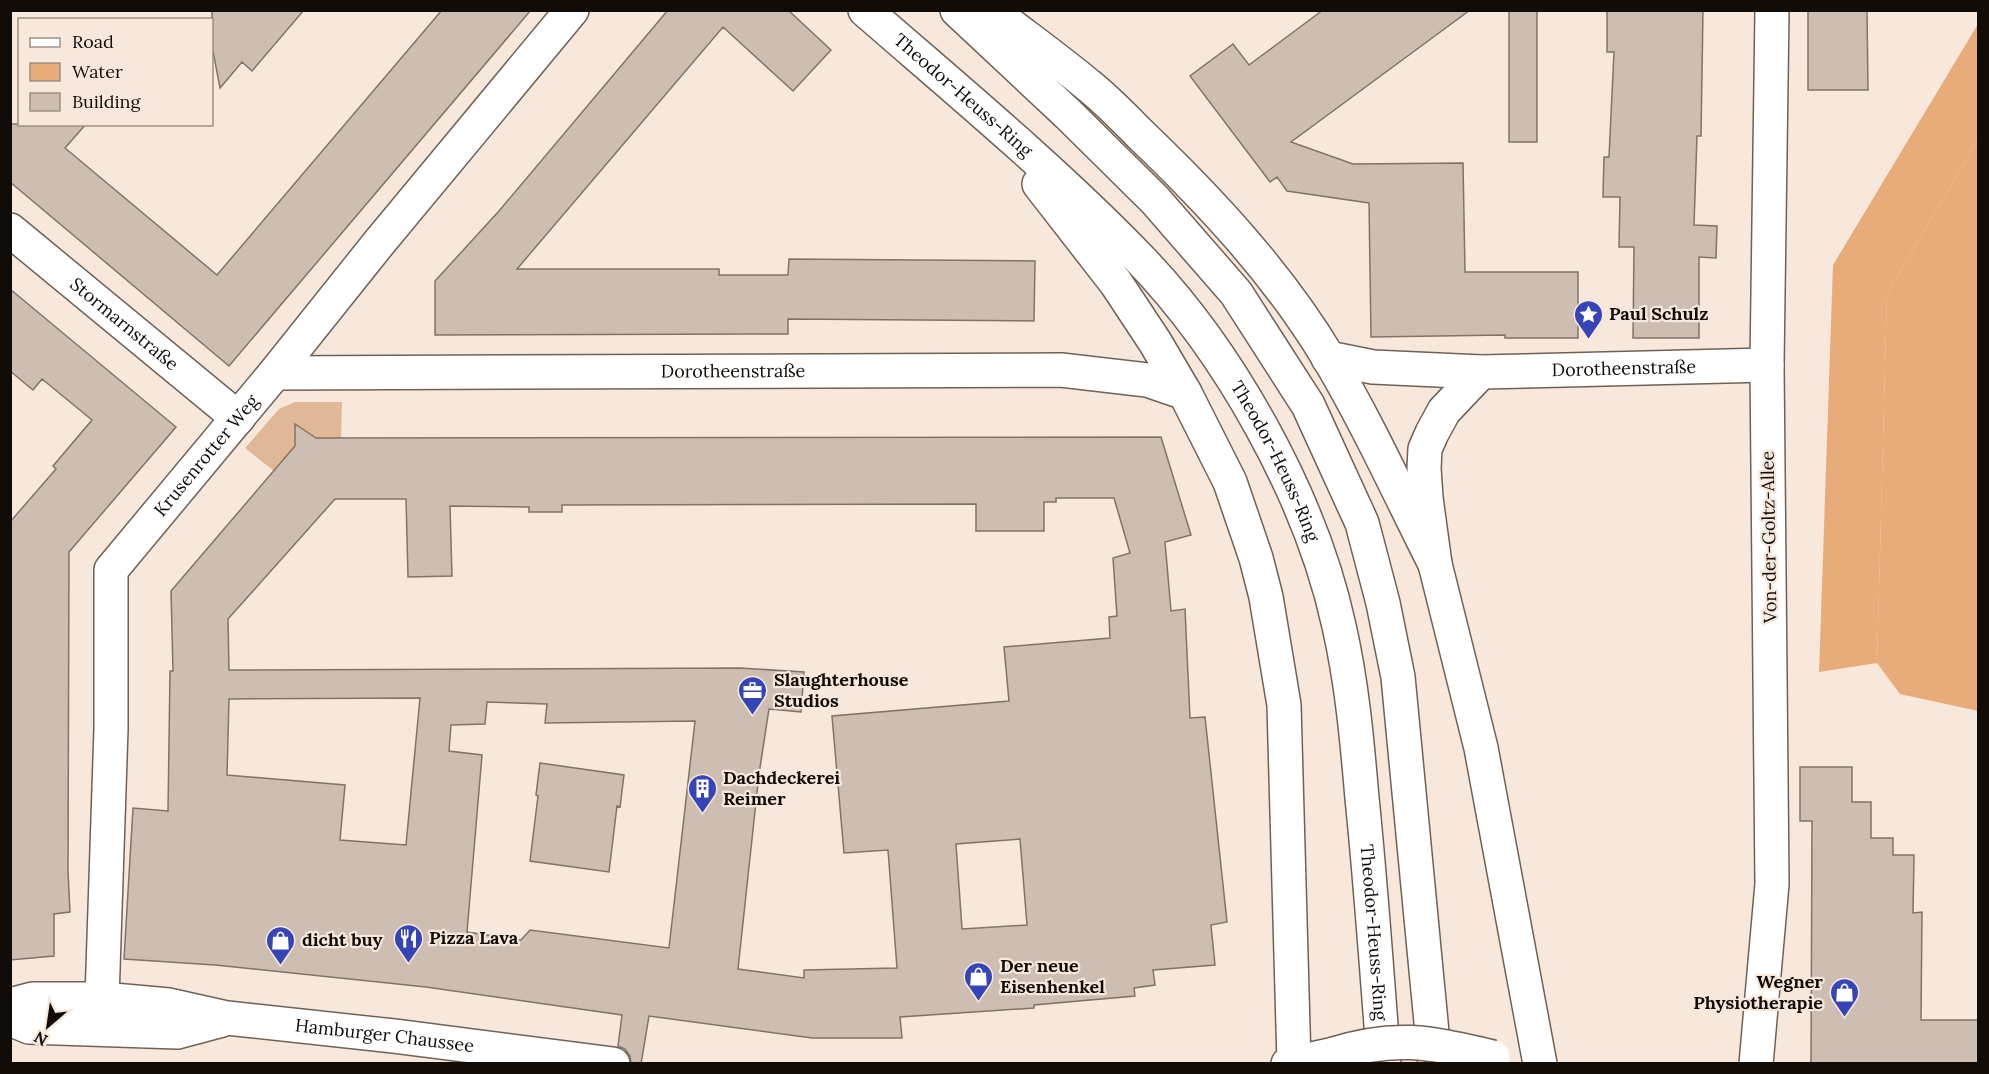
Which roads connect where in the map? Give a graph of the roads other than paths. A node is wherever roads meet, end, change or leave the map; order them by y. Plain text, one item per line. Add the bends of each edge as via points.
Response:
1 (572, 10) edge
2 (865, 10) edge
3 (957, 10) edge
4 (990, 10) edge
5 (1772, 10) edge
6 (982, 112) junction
7 (10, 230) edge
8 (1328, 357) junction
9 (1767, 365) junction
10 (1481, 372) junction
11 (276, 373) junction
12 (1185, 393) junction
13 (238, 418) junction
14 (1435, 564) junction
15 (102, 999) junction
16 (10, 1005) edge
17 (10, 1018) edge
18 (226, 1018) junction
19 (1502, 1060) edge
20 (1292, 1063) edge
21 (613, 1064) edge
22 (1384, 1064) edge
23 (1435, 1064) edge
24 (1540, 1064) edge
25 (1756, 1064) edge

1 - 11 main road, Krusenrotter Weg
2 - 6 main road, Theodor-Heuss-Ring
3 - 23 main road via 1155,200 1236,293 1308,405 1362,524 1398,677
4 - 8 main road via 1089,86 1178,170 1258,260
5 - 9 main road, Von-der-Goltz-Allee
6 - 12 main road via 1116,283
6 - 22 main road, Theodor-Heuss-Ring via 1067,188 1164,286 1256,417 1293,490 1339,623 1352,691
7 - 13 main road, Stormarnstraße
8 - 10 main road, Dorotheenstraße via 1373,367
8 - 14 main road
9 - 10 main road, Dorotheenstraße
9 - 25 main road, Von-der-Goltz-Allee via 1772,884
10 - 14 main road via 1444,411 1425,449 1426,498
11 - 12 main road, Dorotheenstraße via 1061,370 1147,380
11 - 13 main road, Krusenrotter Weg
12 - 20 main road via 1230,482 1256,558 1284,705
13 - 15 main road, Krusenrotter Weg via 111,570 111,729
14 - 24 main road via 1481,748
15 - 16 main road, Hamburger Chaussee via 33,999
15 - 18 main road, Hamburger Chaussee via 169,1005
17 - 18 main road, Hamburger Chaussee via 29,1027 177,1032
18 - 21 main road, Hamburger Chaussee
19 - 20 main road, bridge via 1432,1043 1401,1041

